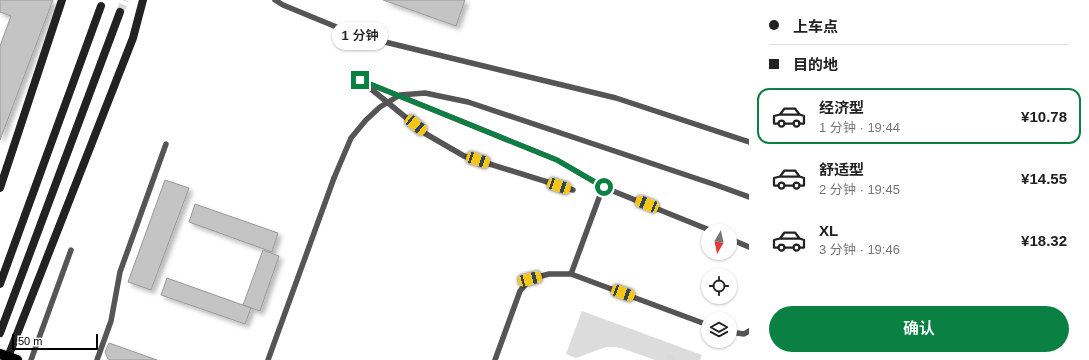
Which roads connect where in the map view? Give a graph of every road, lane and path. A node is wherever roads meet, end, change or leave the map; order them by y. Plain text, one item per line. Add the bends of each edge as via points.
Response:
1 (62, 0) edge
2 (143, 0) edge
3 (275, 0) edge
4 (101, 6) dead end
5 (120, 12) tunnel mouth
6 (749, 142) edge
7 (166, 144) dead end
8 (604, 187) junction
9 (0, 188) edge
10 (573, 190) dead end
11 (749, 197) edge
12 (701, 227) edge
13 (737, 241) edge
14 (749, 247) edge
15 (71, 250) dead end
16 (571, 274) junction
17 (0, 284) edge
18 (701, 322) edge
19 (749, 331) edge
20 (0, 333) edge
21 (737, 333) edge
22 (8, 358) edge
23 (31, 360) edge
24 (97, 360) edge
25 (268, 360) edge
26 (495, 360) edge

1 - 9 main road
2 - 22 main road via 133,38
3 - 6 lane via 356,35 616,98
4 - 17 main road
5 - 20 main road
7 - 24 lane via 120,272 111,321
8 - 10 lane via 557,160 360,80 426,134 464,156
8 - 12 lane
8 - 16 lane
11 - 25 lane, bridge via 468,102 425,93 400,95 380,107 351,138
13 - 14 lane
15 - 23 lane
16 - 18 lane
16 - 26 lane via 549,274 530,279 520,291
19 - 21 lane via 744,334

